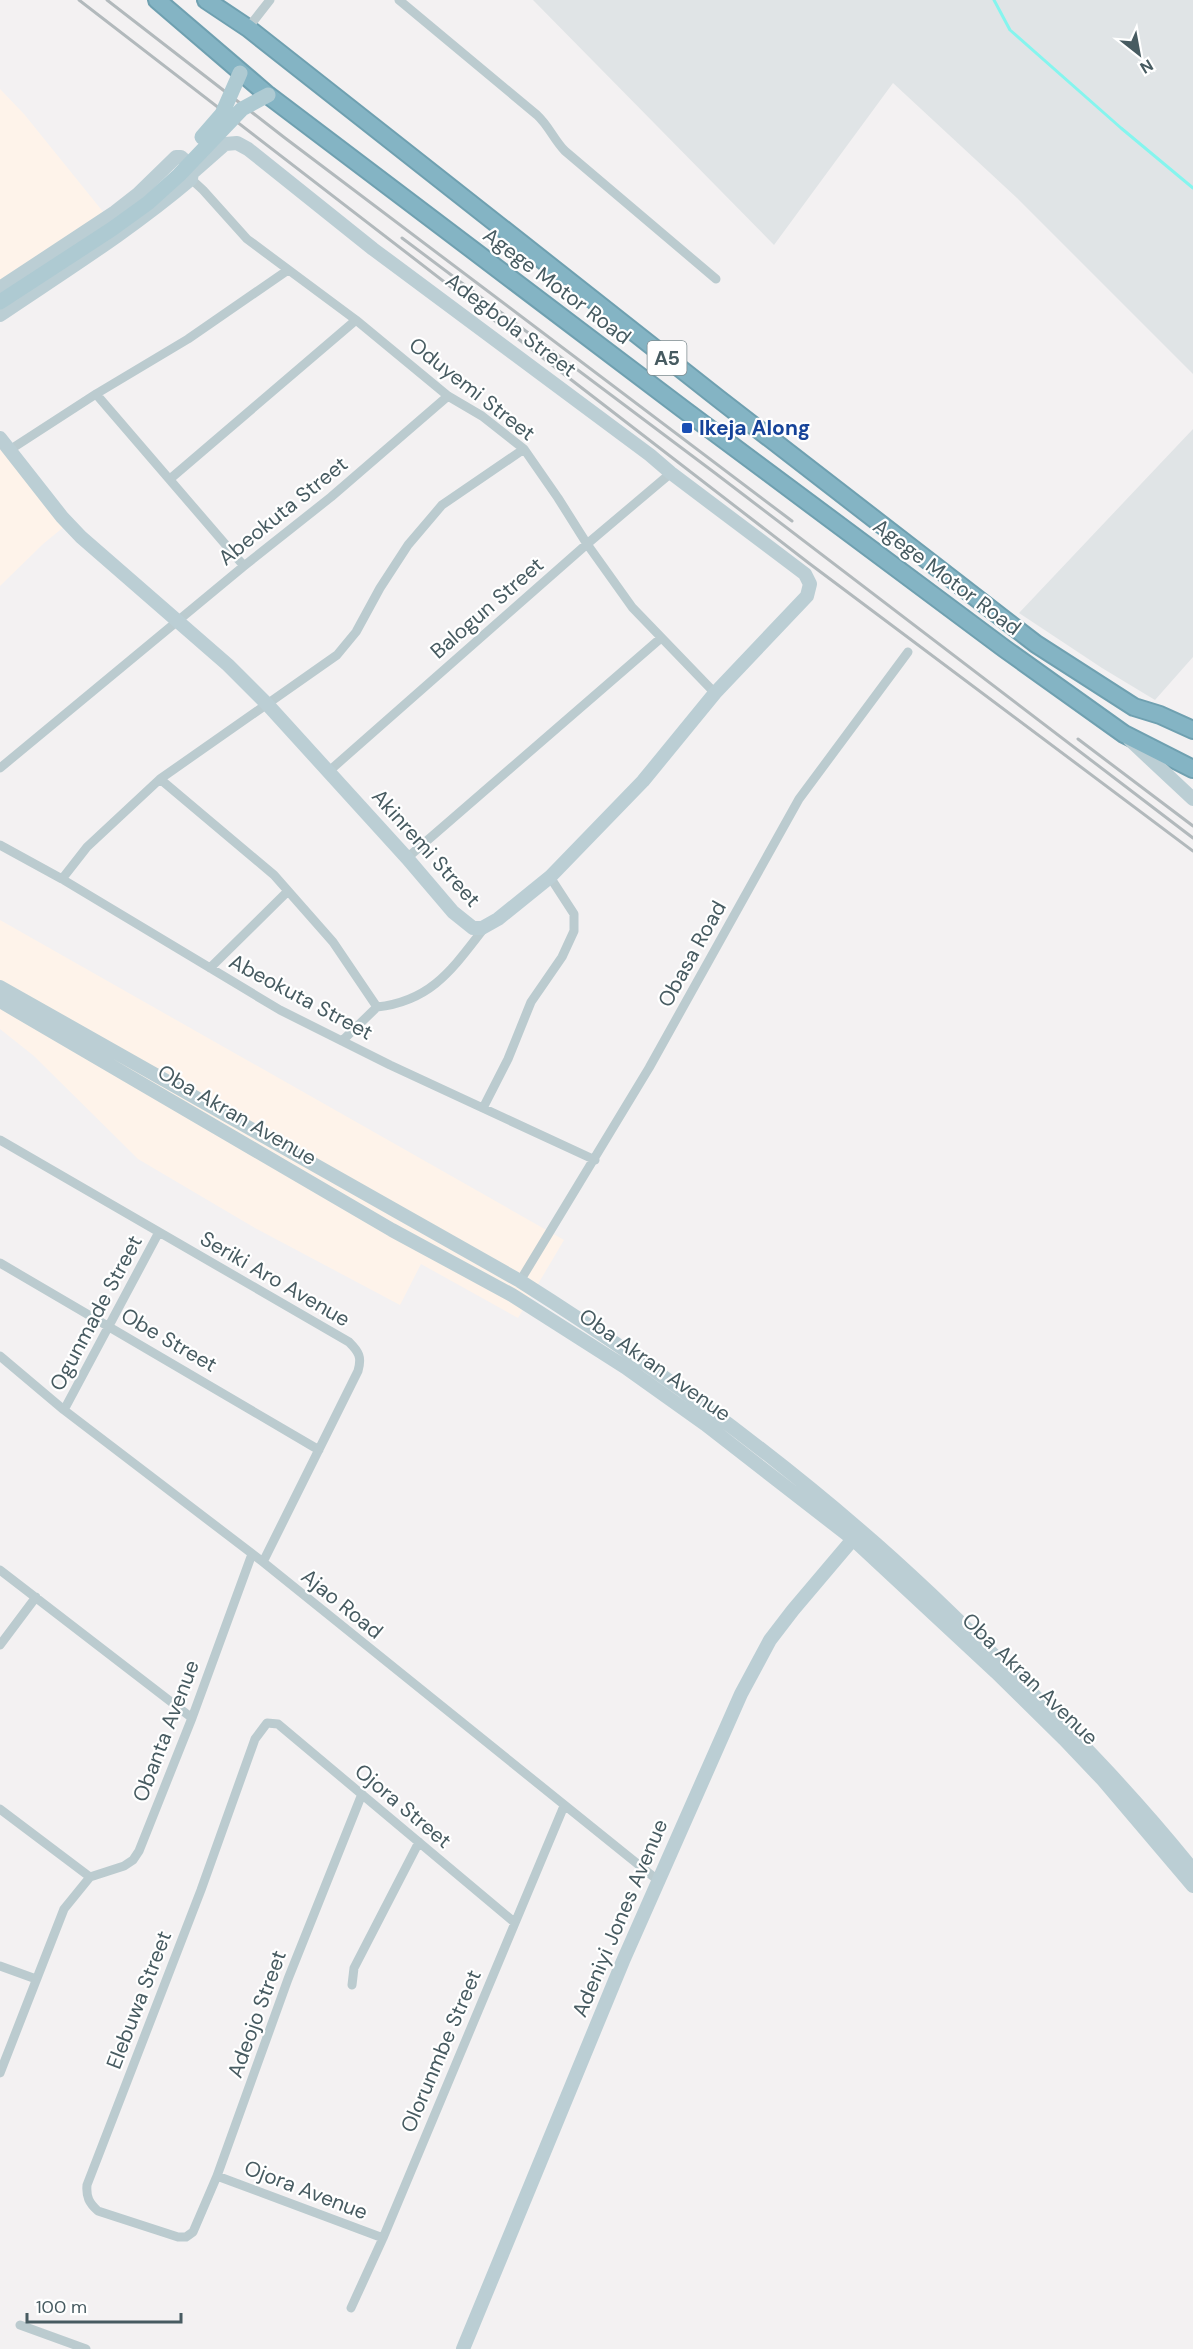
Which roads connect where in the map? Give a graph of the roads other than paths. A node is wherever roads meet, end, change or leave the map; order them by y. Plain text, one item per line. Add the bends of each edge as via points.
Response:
1 (157, 0) edge
2 (206, 0) edge
3 (399, 0) edge
4 (267, 1) edge
5 (248, 28) junction
6 (240, 73) junction
7 (268, 95) junction
8 (191, 176) junction
9 (288, 270) junction
10 (716, 279) dead end
11 (0, 288) edge
12 (0, 292) edge
13 (0, 302) edge
14 (0, 315) edge
15 (356, 320) junction
16 (96, 394) junction
17 (448, 396) junction
18 (0, 438) edge
19 (524, 449) junction
20 (8, 451) junction
21 (671, 473) junction
22 (170, 479) junction
23 (587, 544) junction
24 (244, 566) junction
25 (805, 574) joint
26 (178, 620) junction
27 (661, 639) junction
28 (908, 652) dead end
29 (715, 693) junction
30 (267, 704) junction
31 (1193, 730) edge
32 (1124, 734) junction
33 (0, 768) edge
34 (1193, 769) edge
35 (328, 772) junction
36 (160, 779) junction
37 (1193, 799) edge
38 (0, 845) edge
39 (407, 858) junction
40 (550, 878) junction
41 (62, 879) junction
42 (288, 891) junction
43 (485, 927) junction
44 (210, 968) junction
45 (0, 987) edge
46 (0, 1001) edge
47 (377, 1007) junction
48 (342, 1041) junction
49 (483, 1108) junction
50 (0, 1140) edge
51 (595, 1160) junction
52 (159, 1232) junction
53 (0, 1263) edge
54 (520, 1281) junction
55 (110, 1326) junction
56 (0, 1356) edge
57 (64, 1410) junction
58 (319, 1449) junction
59 (857, 1535) junction
60 (252, 1554) junction
61 (263, 1563) junction
62 (0, 1570) edge
63 (36, 1597) junction
64 (0, 1645) edge
65 (192, 1718) junction
66 (267, 1723) joint
67 (362, 1794) junction
68 (564, 1806) junction
69 (0, 1809) edge
70 (418, 1842) junction
71 (1188, 1855) edge
72 (1193, 1870) edge
73 (90, 1877) junction
74 (660, 1882) junction
75 (1193, 1886) edge
76 (514, 1922) junction
77 (0, 1965) edge
78 (36, 1978) junction
79 (352, 1985) dead end
80 (0, 2073) edge
81 (217, 2176) junction
82 (178, 2238) joint
83 (382, 2238) junction
84 (351, 2308) dead end
85 (20, 2325) dead end
86 (86, 2349) edge
87 (463, 2349) edge

1 - 6 highway, Agege Motor Road / A5
2 - 5 highway, Agege Motor Road / A5
3 - 10 street via 537,115 565,151
4 - 5 street
5 - 31 highway, Agege Motor Road / A5 via 1036,644 1134,707
6 - 7 highway, Agege Motor Road / A5
6 - 12 main road, bridge via 222,114 140,197
7 - 13 main road, bridge via 242,109 148,203
7 - 32 highway, Agege Motor Road / A5 via 995,642
8 - 9 street, Oduyemi Street via 247,239
8 - 11 street via 189,164 176,157 115,212
8 - 14 street via 128,230
8 - 21 street, Adegbola Street via 225,144 237,143 248,148 373,249
9 - 15 street, Oduyemi Street
9 - 16 street via 188,339
15 - 17 street, Oduyemi Street
15 - 22 street
16 - 20 street
16 - 22 street
17 - 19 street, Oduyemi Street via 482,416
17 - 24 street, Abeokuta Street
18 - 20 street, Akinremi Street
19 - 23 street, Oduyemi Street
19 - 30 street via 442,505 408,545 346,647 329,663
20 - 26 street, Akinremi Street via 81,537
21 - 23 street, Balogun Street
21 - 25 street, Adegbola Street
22 - 24 street
23 - 27 street, Oduyemi Street
23 - 35 street, Balogun Street
24 - 26 street, Abeokuta Street
25 - 29 street, Akinremi Street via 810,584 807,596
26 - 30 street, Akinremi Street
26 - 33 street, Abeokuta Street
27 - 29 street, Oduyemi Street
27 - 39 street
28 - 51 street, Obasa Road via 799,799
29 - 40 street, Akinremi Street via 643,781
30 - 35 street, Akinremi Street
30 - 36 street
32 - 34 highway, A5
32 - 37 street, Agege Motor Road
35 - 39 street, Akinremi Street
36 - 41 street via 87,847
36 - 42 street
38 - 41 street, Abeokuta Street
39 - 43 street, Akinremi Street via 465,923 473,928
40 - 43 street, Akinremi Street
40 - 49 street via 574,914 574,931 562,957 531,1002
41 - 44 street, Abeokuta Street
42 - 44 street
42 - 47 street via 333,942
43 - 47 street via 452,968 419,996
44 - 48 street, Abeokuta Street
45 - 54 street, Oba Akran Avenue
46 - 59 street, Oba Akran Avenue via 566,1328
47 - 48 street
48 - 49 street, Abeokuta Street
49 - 51 street, Abeokuta Street
50 - 52 street, Seriki Aro Avenue
51 - 54 street, Obasa Road
52 - 55 street, Ogunmade Street
52 - 58 street, Seriki Aro Avenue via 349,1342 358,1352 358,1371
53 - 55 street, Obe Street
54 - 59 street, Oba Akran Avenue via 597,1329 714,1414 785,1468
55 - 57 street, Ogunmade Street
55 - 58 street, Obe Street
56 - 57 street, Ajao Road
57 - 60 street, Ajao Road
58 - 61 street, Seriki Aro Avenue
59 - 71 street, Oba Akran Avenue via 952,1614 1083,1743
59 - 74 street, Adeniyi Jones Avenue via 771,1640 715,1749
59 - 75 street, Oba Akran Avenue via 1074,1749
60 - 61 street, Ajao Road
60 - 65 street, Obanta Avenue
61 - 68 street, Ajao Road
62 - 63 street
63 - 64 street
63 - 65 street
65 - 73 street, Obanta Avenue via 140,1851 124,1866
66 - 67 street, Ojora Street via 278,1724
66 - 82 street, Elebuwa Street via 255,1739 87,2185 86,2195 98,2211
67 - 70 street, Ojora Street
67 - 81 street, Adeojo Street via 288,1979
68 - 74 street, Ajao Road
68 - 76 street, Olorunmbe Street
69 - 73 street
70 - 76 street, Ojora Street
70 - 79 street via 354,1968
71 - 72 street, Oba Akran Avenue
73 - 78 street via 64,1909
74 - 87 street, Adeniyi Jones Avenue via 623,1961
76 - 83 street, Olorunmbe Street
77 - 78 street
78 - 80 street
81 - 82 street, Adeojo Street via 193,2232
81 - 83 street, Ojora Avenue
83 - 84 street, Olorunmbe Street
85 - 86 street

